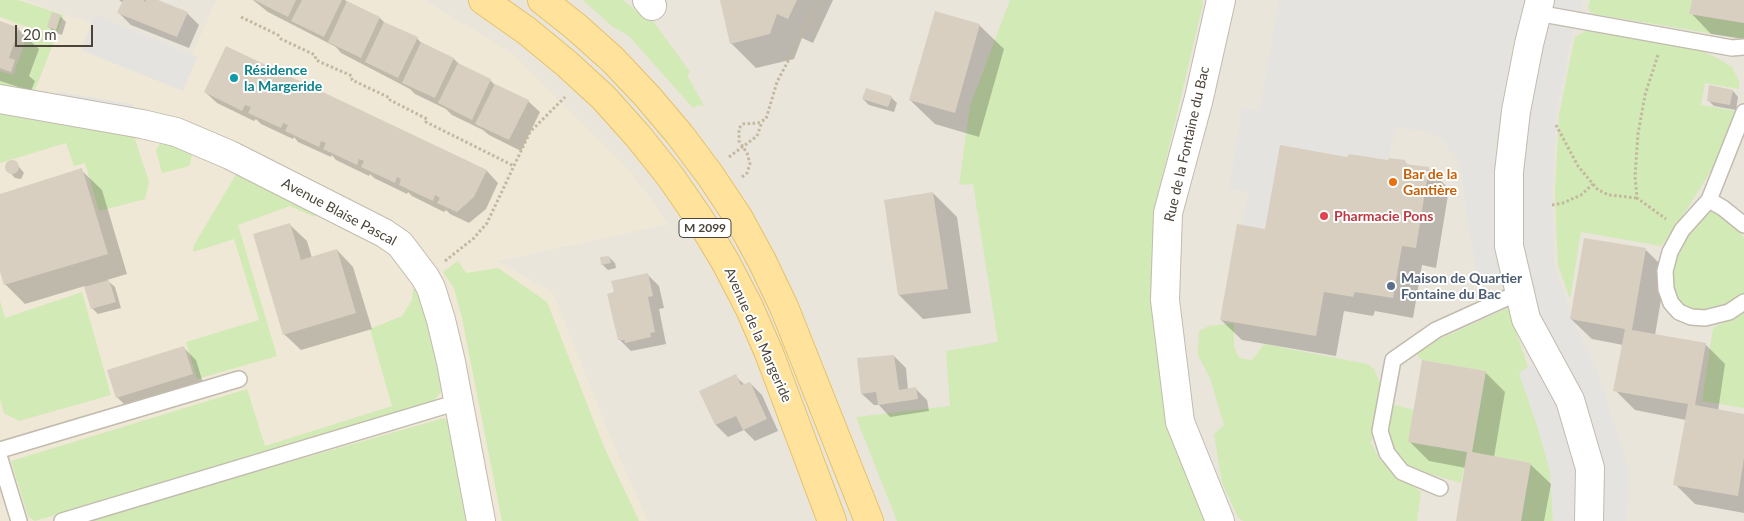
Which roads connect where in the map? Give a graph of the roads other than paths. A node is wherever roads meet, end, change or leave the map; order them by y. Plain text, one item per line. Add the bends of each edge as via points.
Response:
1 (483, 0) edge
2 (542, 0) edge
3 (1221, 0) edge
4 (1538, 7) edge
5 (1743, 52) edge
6 (0, 99) edge
7 (1744, 112) edge
8 (1709, 200) junction
9 (1744, 225) edge
10 (1520, 292) junction
11 (1744, 302) edge
12 (239, 379) dead end
13 (458, 402) junction
14 (0, 450) edge
15 (0, 459) edge
16 (1440, 488) dead end
17 (19, 521) edge
18 (62, 521) edge
19 (481, 521) edge
20 (832, 521) edge
21 (869, 521) edge
22 (1220, 521) edge
23 (1589, 521) edge

1 - 20 main road, Avenue de la Margeride / M 2099 via 527,31 604,98 665,170 699,218 749,307
2 - 21 main road, M 2099 via 575,26 636,84 714,181 762,261 784,307
3 - 22 street, Rue de la Fontaine du Bac via 1168,213 1165,300 1180,422
4 - 5 lane
4 - 10 street via 1516,111 1509,172 1509,246
6 - 13 street, Avenue Blaise Pascal via 142,124 191,137 384,233 400,244 431,288
7 - 8 lane
8 - 9 lane
8 - 11 lane via 1682,230 1670,252 1665,271 1666,289 1671,303 1679,312 1691,317 1705,318 1729,312
10 - 16 lane via 1436,330 1394,360 1380,431 1387,453 1402,472
10 - 23 street via 1526,319 1570,400 1590,468
12 - 14 lane
13 - 18 lane
13 - 19 street, Avenue Blaise Pascal
15 - 17 lane

